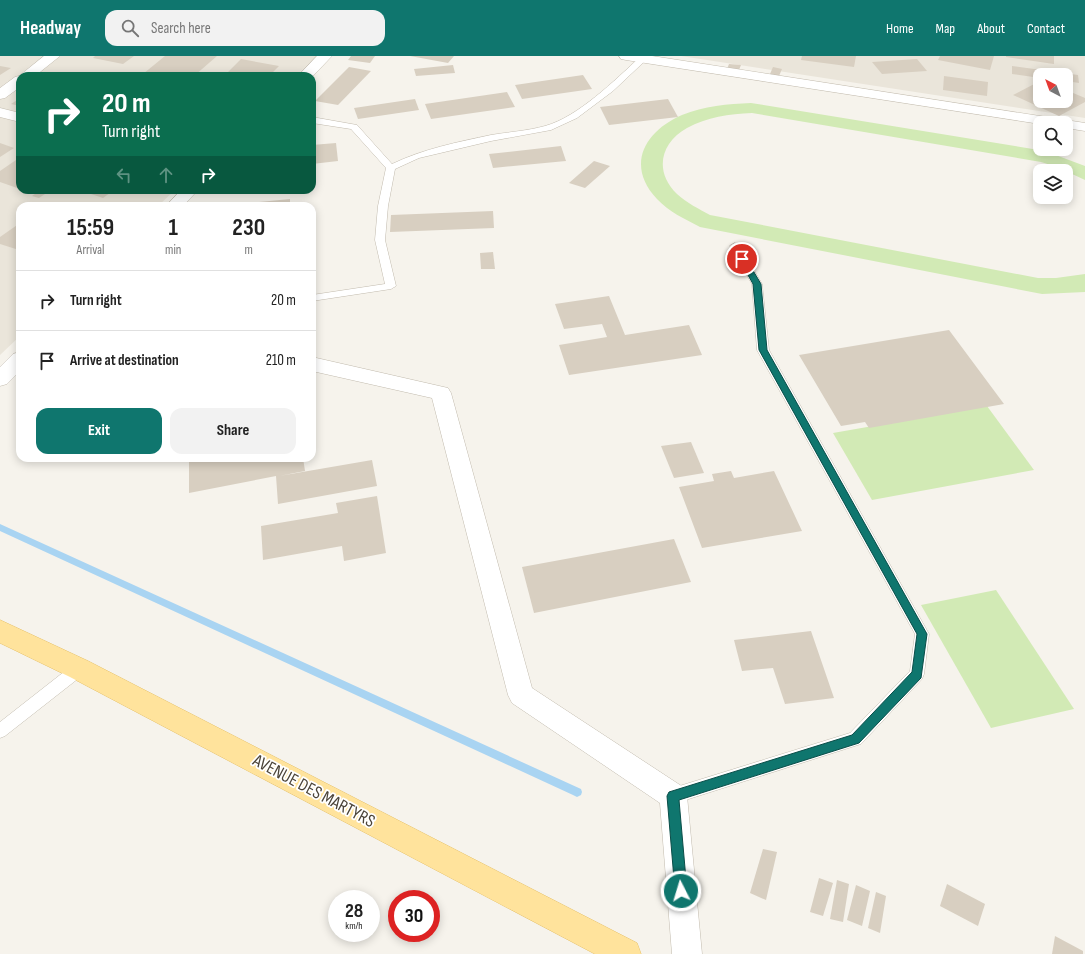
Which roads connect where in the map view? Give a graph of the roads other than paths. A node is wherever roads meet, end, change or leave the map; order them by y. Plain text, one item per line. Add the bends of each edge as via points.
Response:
1 (53, 56) edge
2 (325, 56) edge
3 (626, 56) edge
4 (643, 59) junction
5 (31, 72) edge
6 (309, 72) edge
7 (16, 83) edge
8 (0, 95) edge
9 (0, 112) edge
10 (16, 117) edge
11 (1033, 119) edge
12 (316, 121) edge
13 (1073, 125) edge
14 (1085, 127) edge
15 (391, 168) junction
16 (186, 194) edge
17 (178, 202) edge
18 (735, 246) dead end
19 (316, 297) edge
20 (16, 363) edge
21 (316, 365) edge
22 (0, 379) edge
23 (0, 631) edge
24 (79, 669) junction
25 (0, 731) edge
26 (673, 796) junction
27 (626, 954) edge
28 (687, 954) edge

1 - 5 street
2 - 6 street
3 - 4 street
4 - 11 street
4 - 15 lane via 610,89 574,116 548,128 416,156
7 - 8 street
9 - 10 street
12 - 15 lane via 354,127
13 - 14 street
15 - 19 lane via 383,206 380,240 391,286
16 - 17 street
18 - 26 lane via 757,284 763,350 922,634 917,674 855,739
20 - 22 street
21 - 26 street via 441,393 521,695
23 - 24 main road, AVENUE DES MARTYRS
24 - 25 lane
24 - 27 main road, AVENUE DES MARTYRS
26 - 28 street

